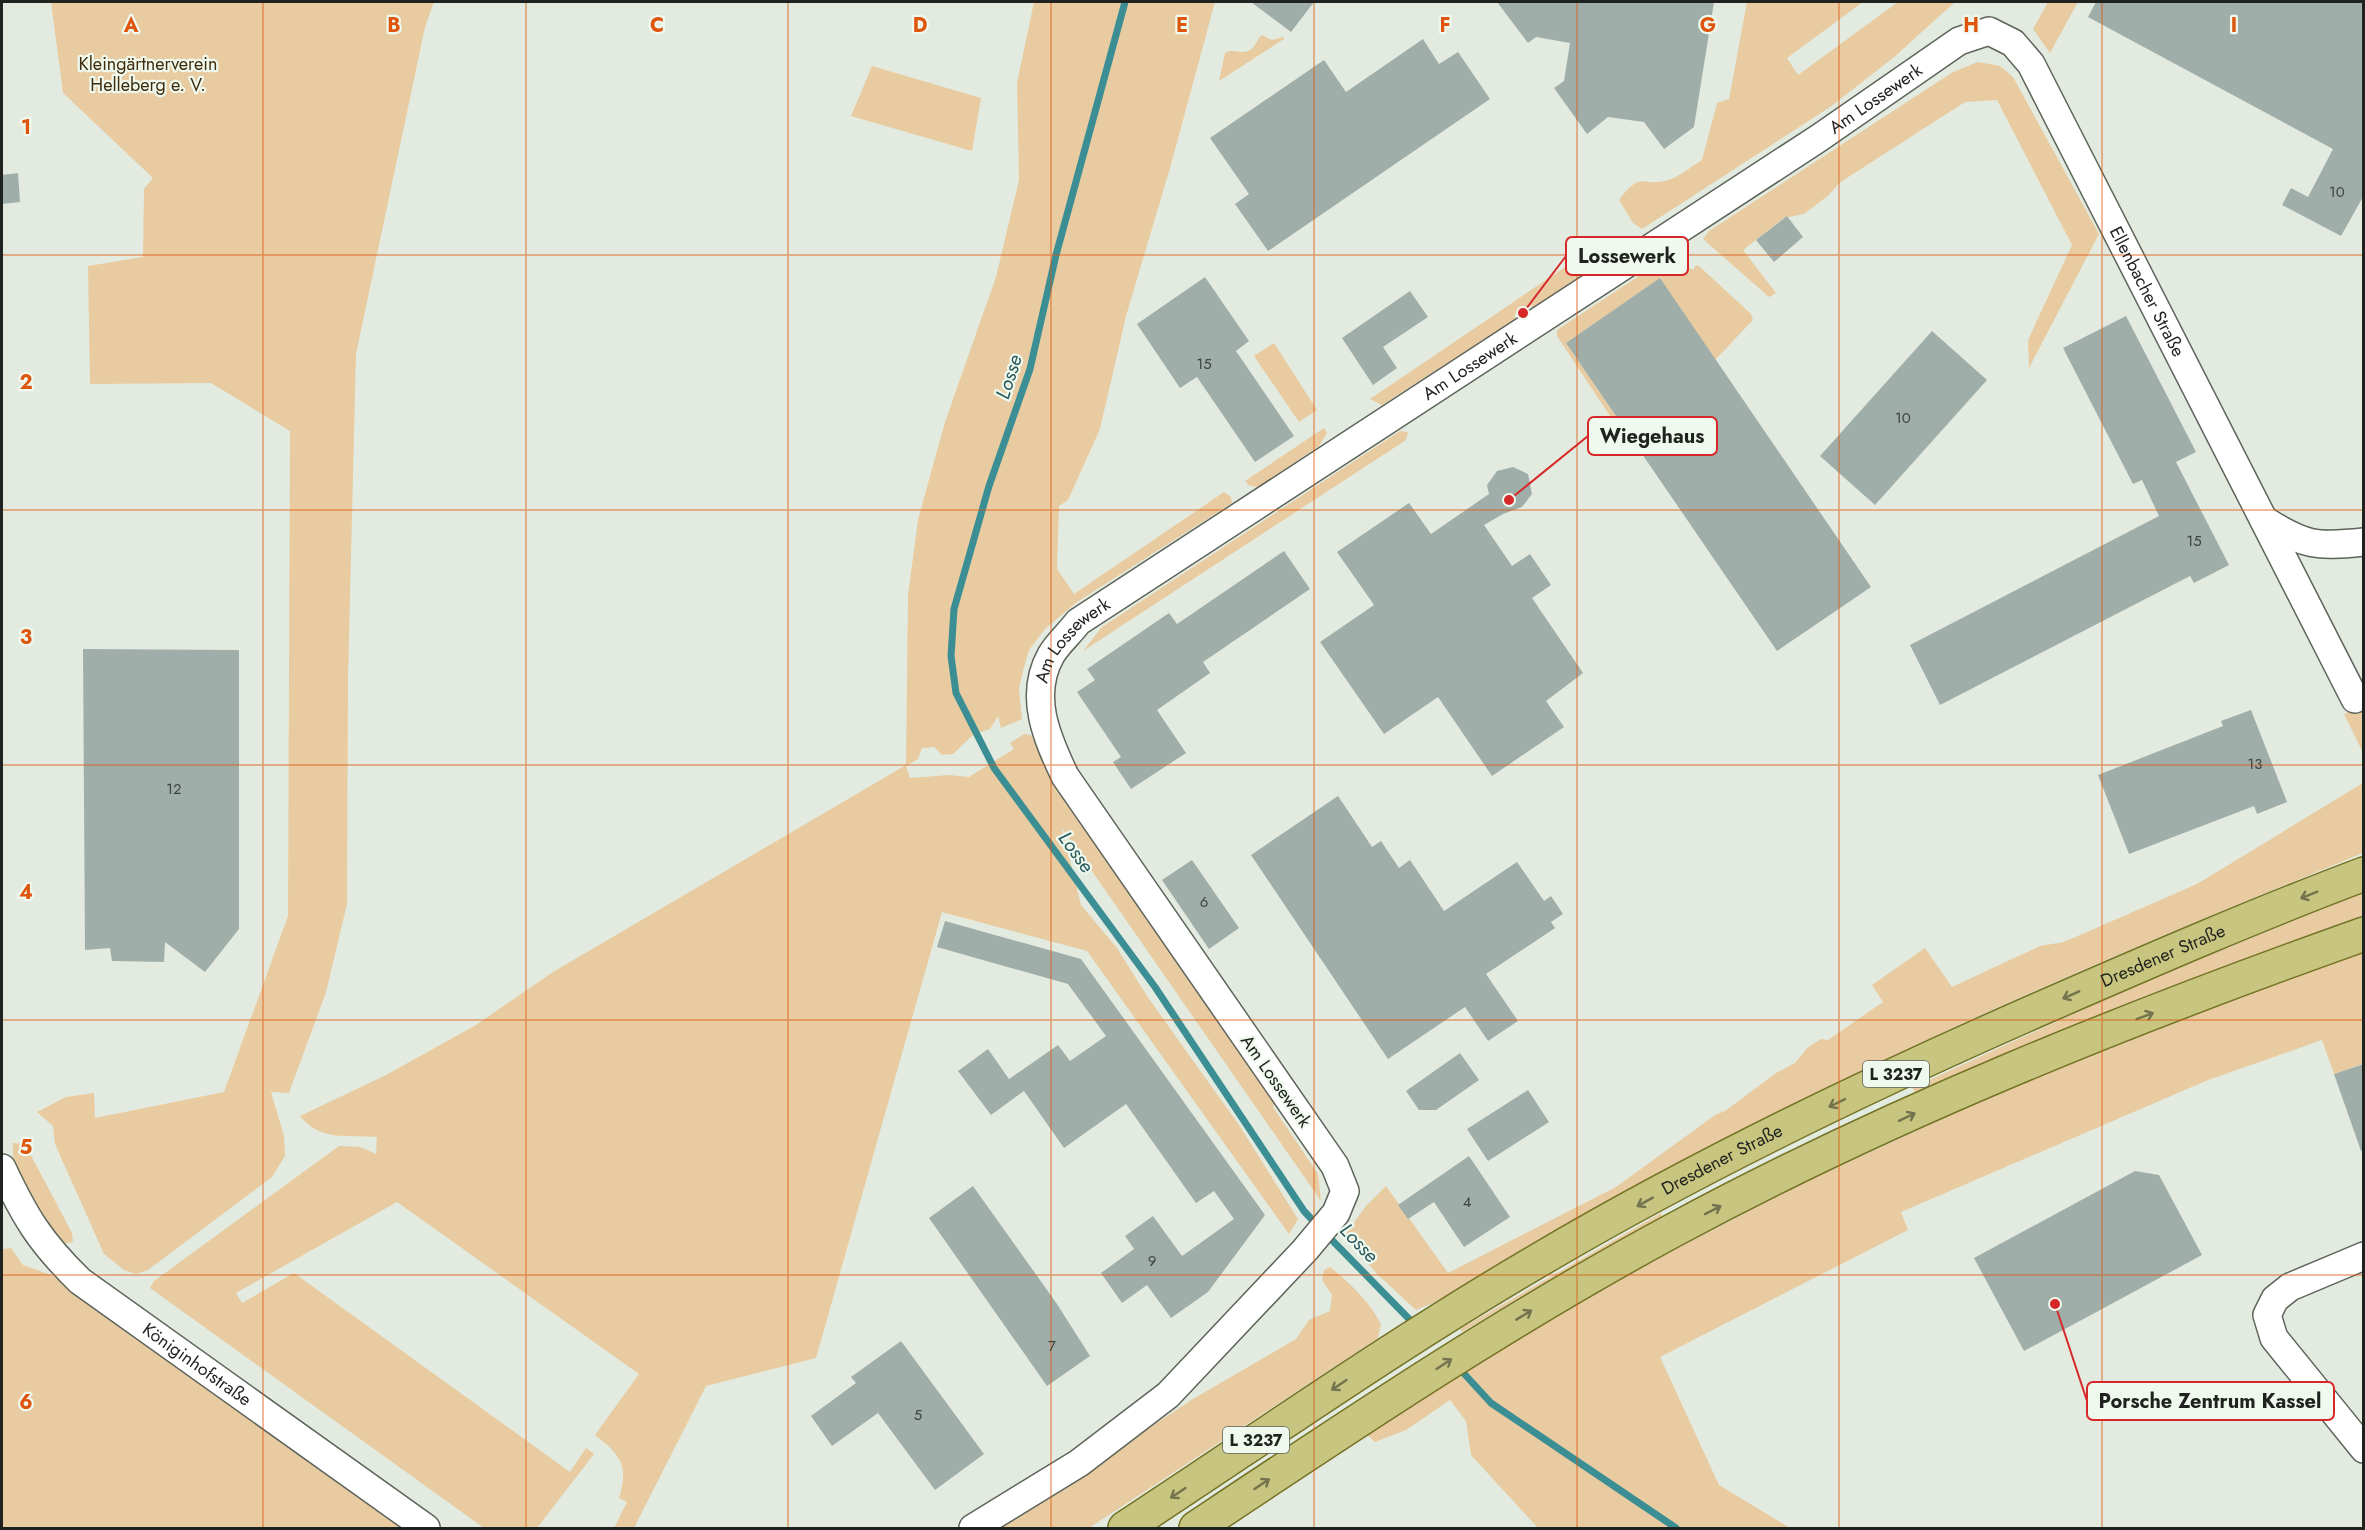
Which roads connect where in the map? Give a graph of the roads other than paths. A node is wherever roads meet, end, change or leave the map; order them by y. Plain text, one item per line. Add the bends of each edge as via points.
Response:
1 (2031, 64) joint
2 (2263, 519) junction
3 (2364, 542) edge
4 (2355, 699) dead end
5 (2364, 874) edge
6 (2364, 934) edge
7 (2, 1168) edge
8 (2364, 1256) edge
9 (2364, 1449) edge
10 (426, 1528) edge
11 (973, 1528) edge
12 (1125, 1528) edge
13 (1196, 1528) edge

1 - 2 street, Ellenbacher Straße
1 - 11 street, Am Lossewerk via 2013,43 1989,31 1959,41 1819,138 1078,622 1051,656 1041,689 1041,720 1065,776 1335,1166 1345,1191 1336,1213 1305,1250 1168,1395 1079,1463
2 - 3 street via 2293,538 2322,546
2 - 4 street, Ellenbacher Straße
5 -> 12 main road, Dresdener Straße / L 3237 via 2160,956 1862,1090 1646,1202 1447,1315
13 -> 6 main road, Dresdener Straße / L 3237 via 1474,1345 1674,1230 1932,1105 2094,1036
7 - 10 street, Königinhofstraße via 34,1230 80,1281
8 - 9 street via 2290,1287 2275,1299 2267,1316 2274,1338

